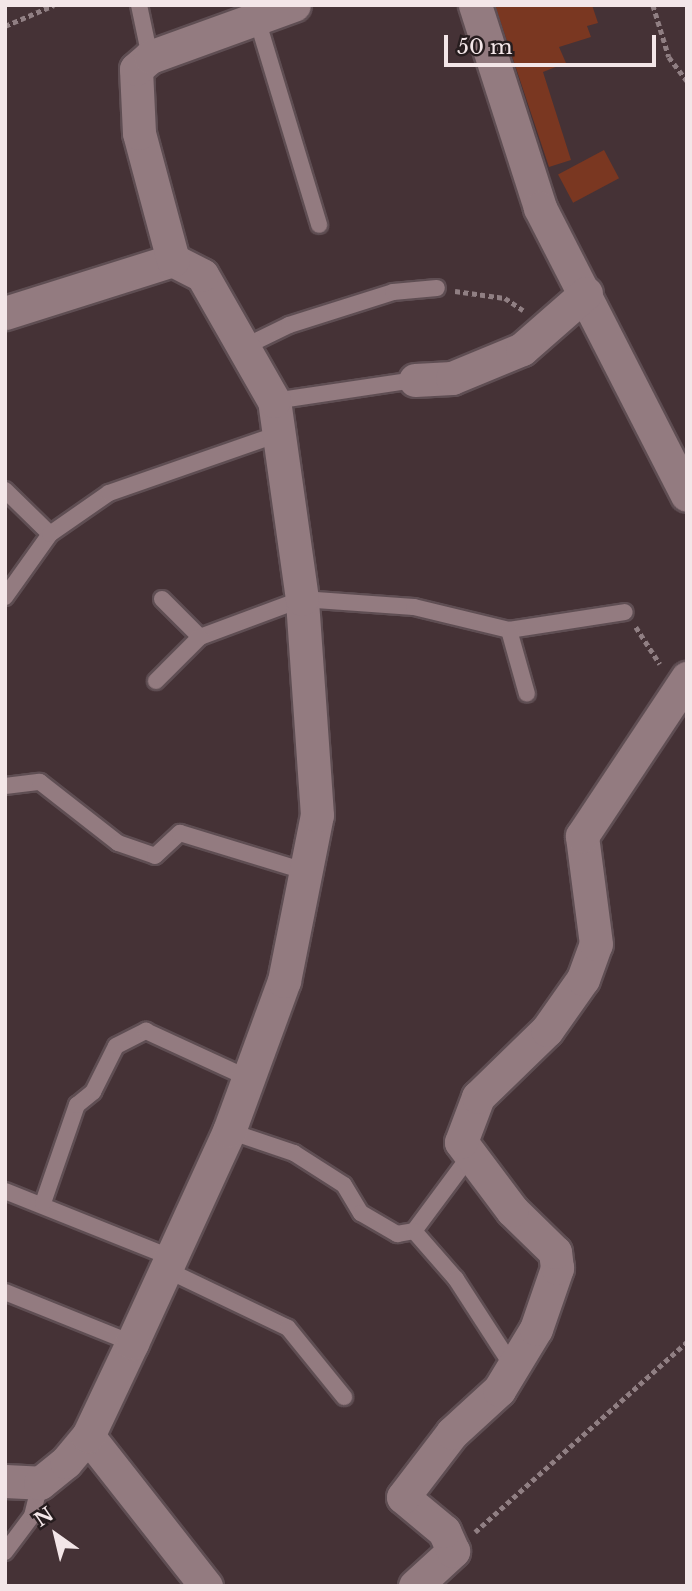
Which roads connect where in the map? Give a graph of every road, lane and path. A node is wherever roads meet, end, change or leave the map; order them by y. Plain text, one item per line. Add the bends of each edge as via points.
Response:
1 (54, 5) edge
2 (139, 5) edge
3 (294, 5) edge
4 (475, 5) edge
5 (653, 5) edge
6 (257, 19) junction
7 (5, 26) edge
8 (150, 57) junction
9 (687, 81) edge
10 (319, 226) dead end
11 (173, 260) junction
12 (437, 288) joint
13 (586, 293) junction
14 (5, 313) edge
15 (550, 331) junction
16 (246, 346) junction
17 (415, 380) joint
18 (277, 417) junction
19 (5, 490) edge
20 (687, 495) edge
21 (50, 534) junction
22 (5, 597) edge
23 (162, 598) dead end
24 (302, 599) junction
25 (625, 612) joint
26 (509, 630) junction
27 (200, 636) junction
28 (156, 681) dead end
29 (683, 684) edge
30 (527, 694) dead end
31 (5, 786) edge
32 (304, 871) junction
33 (248, 1078) junction
34 (229, 1131) junction
35 (472, 1153) junction
36 (5, 1191) edge
37 (43, 1203) junction
38 (414, 1231) junction
39 (167, 1263) junction
40 (5, 1292) edge
41 (687, 1342) edge
42 (132, 1343) junction
43 (513, 1367) junction
44 (344, 1397) dead end
45 (88, 1436) junction
46 (5, 1481) edge
47 (40, 1483) junction
48 (453, 1551) junction
49 (5, 1552) edge
50 (206, 1586) edge
51 (415, 1586) edge

1 - 7 path
2 - 8 lane
3 - 6 street
4 - 13 street via 540,208
5 - 9 path via 669,57
6 - 8 street
6 - 10 lane
8 - 11 street via 136,69 139,134
11 - 14 street
11 - 16 street via 202,275
12 - 15 path via 505,298
12 - 16 lane via 393,292 289,325
13 - 15 street
13 - 20 street
15 - 17 street via 452,378
16 - 18 street
17 - 18 lane
18 - 21 lane via 109,493
18 - 24 street
19 - 21 lane
21 - 22 lane
23 - 27 lane
24 - 26 lane via 414,607
24 - 27 lane
24 - 32 street via 317,815
25 - 26 lane
25 - 29 path
26 - 30 lane
27 - 28 lane
29 - 35 street via 582,836 596,944 583,979 547,1030 478,1097 461,1142
31 - 32 lane via 40,782 118,843 155,856 180,833
32 - 33 street via 284,981
33 - 34 street
33 - 37 lane via 146,1031 116,1046 93,1092 77,1105
34 - 38 lane via 294,1153 344,1185 379,1227 397,1234
34 - 39 street
35 - 38 lane
35 - 43 street via 512,1210 555,1252 557,1268 536,1329
36 - 37 lane
37 - 39 lane
38 - 43 lane via 456,1279
39 - 42 street
39 - 44 lane via 288,1328
40 - 42 lane
41 - 48 path
42 - 45 street
43 - 48 street via 403,1497 444,1531
45 - 47 street
45 - 50 street
46 - 47 street
47 - 49 lane via 32,1516
48 - 51 street

